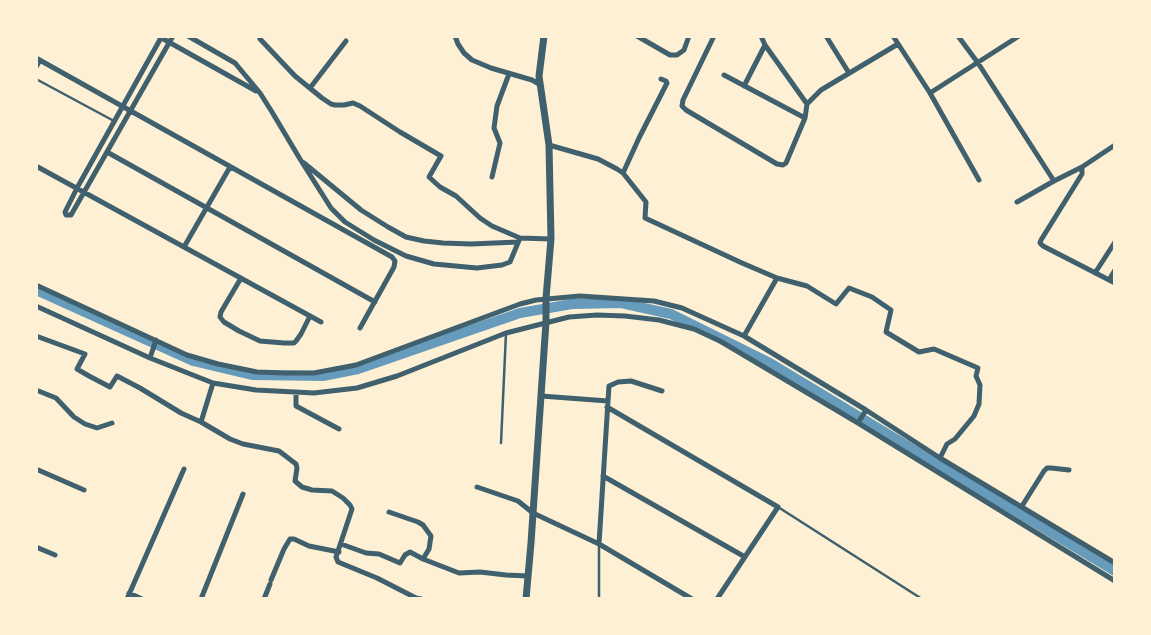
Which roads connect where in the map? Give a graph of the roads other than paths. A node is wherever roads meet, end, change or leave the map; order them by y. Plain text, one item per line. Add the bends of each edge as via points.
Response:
1 (173, 36) edge
2 (188, 36) edge
3 (259, 36) edge
4 (455, 36) edge
5 (544, 36) edge
6 (637, 36) edge
7 (689, 36) edge
8 (714, 36) edge
9 (760, 36) edge
10 (826, 36) edge
11 (893, 36) edge
12 (958, 36) edge
13 (1019, 36) edge
14 (160, 37) edge
15 (346, 41) dead end
16 (170, 43) junction
17 (898, 44) junction
18 (765, 45) junction
19 (38, 59) edge
20 (978, 63) junction
21 (36, 67) edge
22 (509, 74) junction
23 (849, 74) junction
24 (724, 75) dead end
25 (539, 77) junction
26 (524, 78) junction
27 (36, 79) edge
28 (661, 79) dead end
29 (744, 86) junction
30 (310, 88) junction
31 (930, 92) junction
32 (260, 93) junction
33 (807, 104) junction
34 (123, 107) junction
35 (130, 112) junction
36 (805, 118) junction
37 (114, 122) junction
38 (549, 145) junction
39 (1115, 145) edge
40 (107, 152) junction
41 (300, 159) junction
42 (36, 166) edge
43 (230, 167) junction
44 (1082, 167) junction
45 (623, 173) junction
46 (492, 177) dead end
47 (979, 180) dead end
48 (1054, 181) junction
49 (77, 188) junction
50 (84, 192) junction
51 (1017, 202) dead end
52 (206, 208) junction
53 (551, 239) junction
54 (519, 240) junction
55 (1115, 242) edge
56 (184, 247) junction
57 (1115, 270) edge
58 (1095, 273) junction
59 (241, 278) junction
60 (777, 278) junction
61 (1109, 280) junction
62 (1115, 284) edge
63 (36, 285) edge
64 (546, 300) junction
65 (375, 302) junction
66 (36, 306) edge
67 (310, 316) junction
68 (546, 320) junction
69 (321, 322) dead end
70 (360, 328) dead end
71 (506, 333) junction
72 (36, 336) edge
73 (744, 336) junction
74 (156, 341) junction
75 (150, 357) junction
76 (213, 383) junction
77 (36, 390) edge
78 (662, 391) dead end
79 (296, 392) junction
80 (541, 396) junction
81 (607, 404) junction
82 (865, 412) junction
83 (859, 421) junction
84 (201, 422) junction
85 (112, 423) dead end
86 (339, 429) dead end
87 (501, 443) dead end
88 (940, 458) junction
89 (36, 469) edge
90 (184, 469) dead end
91 (1069, 470) dead end
92 (603, 476) junction
93 (477, 487) dead end
94 (84, 490) dead end
95 (243, 494) dead end
96 (1022, 506) junction
97 (778, 507) junction
98 (389, 512) dead end
99 (533, 513) junction
100 (341, 544) junction
101 (600, 544) junction
102 (36, 547) edge
103 (339, 552) junction
104 (55, 555) dead end
105 (745, 557) junction
106 (423, 559) junction
107 (1115, 563) edge
108 (528, 576) junction
109 (1115, 581) edge
110 (128, 596) edge
111 (142, 599) edge
112 (201, 599) edge
113 (264, 599) edge
114 (421, 599) edge
115 (526, 599) edge
116 (598, 599) edge
117 (692, 599) edge
118 (718, 599) edge
119 (922, 599) edge

1 - 16 street
2 - 32 street via 234,63
3 - 30 street
4 - 22 street via 472,60
5 - 25 street
6 - 7 street via 670,55 684,50
8 - 36 street via 683,100 682,106 686,110 782,165 786,163
9 - 18 street
10 - 23 street
11 - 17 street
12 - 20 street
13 - 20 street
14 - 16 street
14 - 34 street
15 - 30 street
16 - 32 street
16 - 35 street
17 - 23 street
17 - 31 street
18 - 29 street
18 - 33 street
19 - 21 street
19 - 34 street
20 - 31 street
20 - 48 street
22 - 26 street
22 - 46 street via 497,106 494,128 500,143
23 - 33 street via 821,90
24 - 29 street
25 - 26 street via 532,80
25 - 26 street
25 - 38 street
27 - 37 lane
28 - 45 street via 667,82
29 - 36 street
30 - 54 street via 331,104 353,103 360,106 441,156 430,177 480,218
31 - 47 street
32 - 41 street
33 - 36 street
34 - 35 street
34 - 37 street
35 - 40 street
35 - 43 street
37 - 49 street
38 - 45 street via 598,159
38 - 53 street
39 - 44 street
40 - 50 street
40 - 52 street
41 - 54 street via 361,210 406,237 424,242 471,244
41 - 54 street via 331,208 345,222 406,256 443,265 477,268 502,265 510,262
42 - 49 street
43 - 52 street
43 - 65 street via 392,257 394,267
44 - 48 street
44 - 58 street via 1082,174 1040,243
45 - 60 street via 646,202 645,218
48 - 51 street
49 - 50 street
49 - 50 street via 66,215 71,215
50 - 56 street
52 - 56 street
52 - 65 street
53 - 54 street
53 - 64 street
55 - 58 street
56 - 59 street
57 - 61 street
58 - 61 street
59 - 67 street
59 - 67 street via 220,317 239,331 260,341 294,343
60 - 73 street
60 - 88 street via 807,286 836,304 849,288 872,297 891,310 886,332 919,352 934,349 978,368 979,404 974,416 947,444
61 - 62 street
63 - 74 street
64 - 68 street
64 - 73 street via 580,296 654,301 682,308
64 - 74 street via 520,304 356,365 314,373 257,372 218,364
65 - 70 street
66 - 75 street
67 - 69 street
68 - 71 street
68 - 80 street
68 - 83 street via 625,316 659,320 694,330 720,341
71 - 79 street via 396,376 356,388
71 - 87 lane
72 - 84 street via 85,354 77,369 89,376 110,386 117,376
73 - 82 street
74 - 75 street
75 - 76 street
76 - 79 street
76 - 84 street
77 - 85 street via 56,398 85,424 97,428
78 - 81 street via 631,381 618,382 609,386
79 - 86 street via 296,406
80 - 81 street
80 - 99 street
81 - 92 street
81 - 97 street
82 - 83 street
82 - 88 street
83 - 109 street
84 - 100 street via 230,440 279,451 296,464 295,481 302,487 332,491 343,498 352,509
88 - 96 street
89 - 94 street
90 - 110 street
91 - 96 street via 1047,468
92 - 101 street
92 - 105 street
93 - 99 street via 518,501
95 - 112 street
96 - 107 street
97 - 105 street
97 - 119 lane
98 - 106 street via 423,525 431,536
99 - 101 street
99 - 108 street
100 - 103 street
100 - 106 street via 400,562 410,552
101 - 116 lane
101 - 117 street
102 - 104 street
103 - 113 street via 290,539
103 - 114 street via 338,562
105 - 118 street
106 - 108 street via 459,574 480,572
108 - 115 street
110 - 111 street

